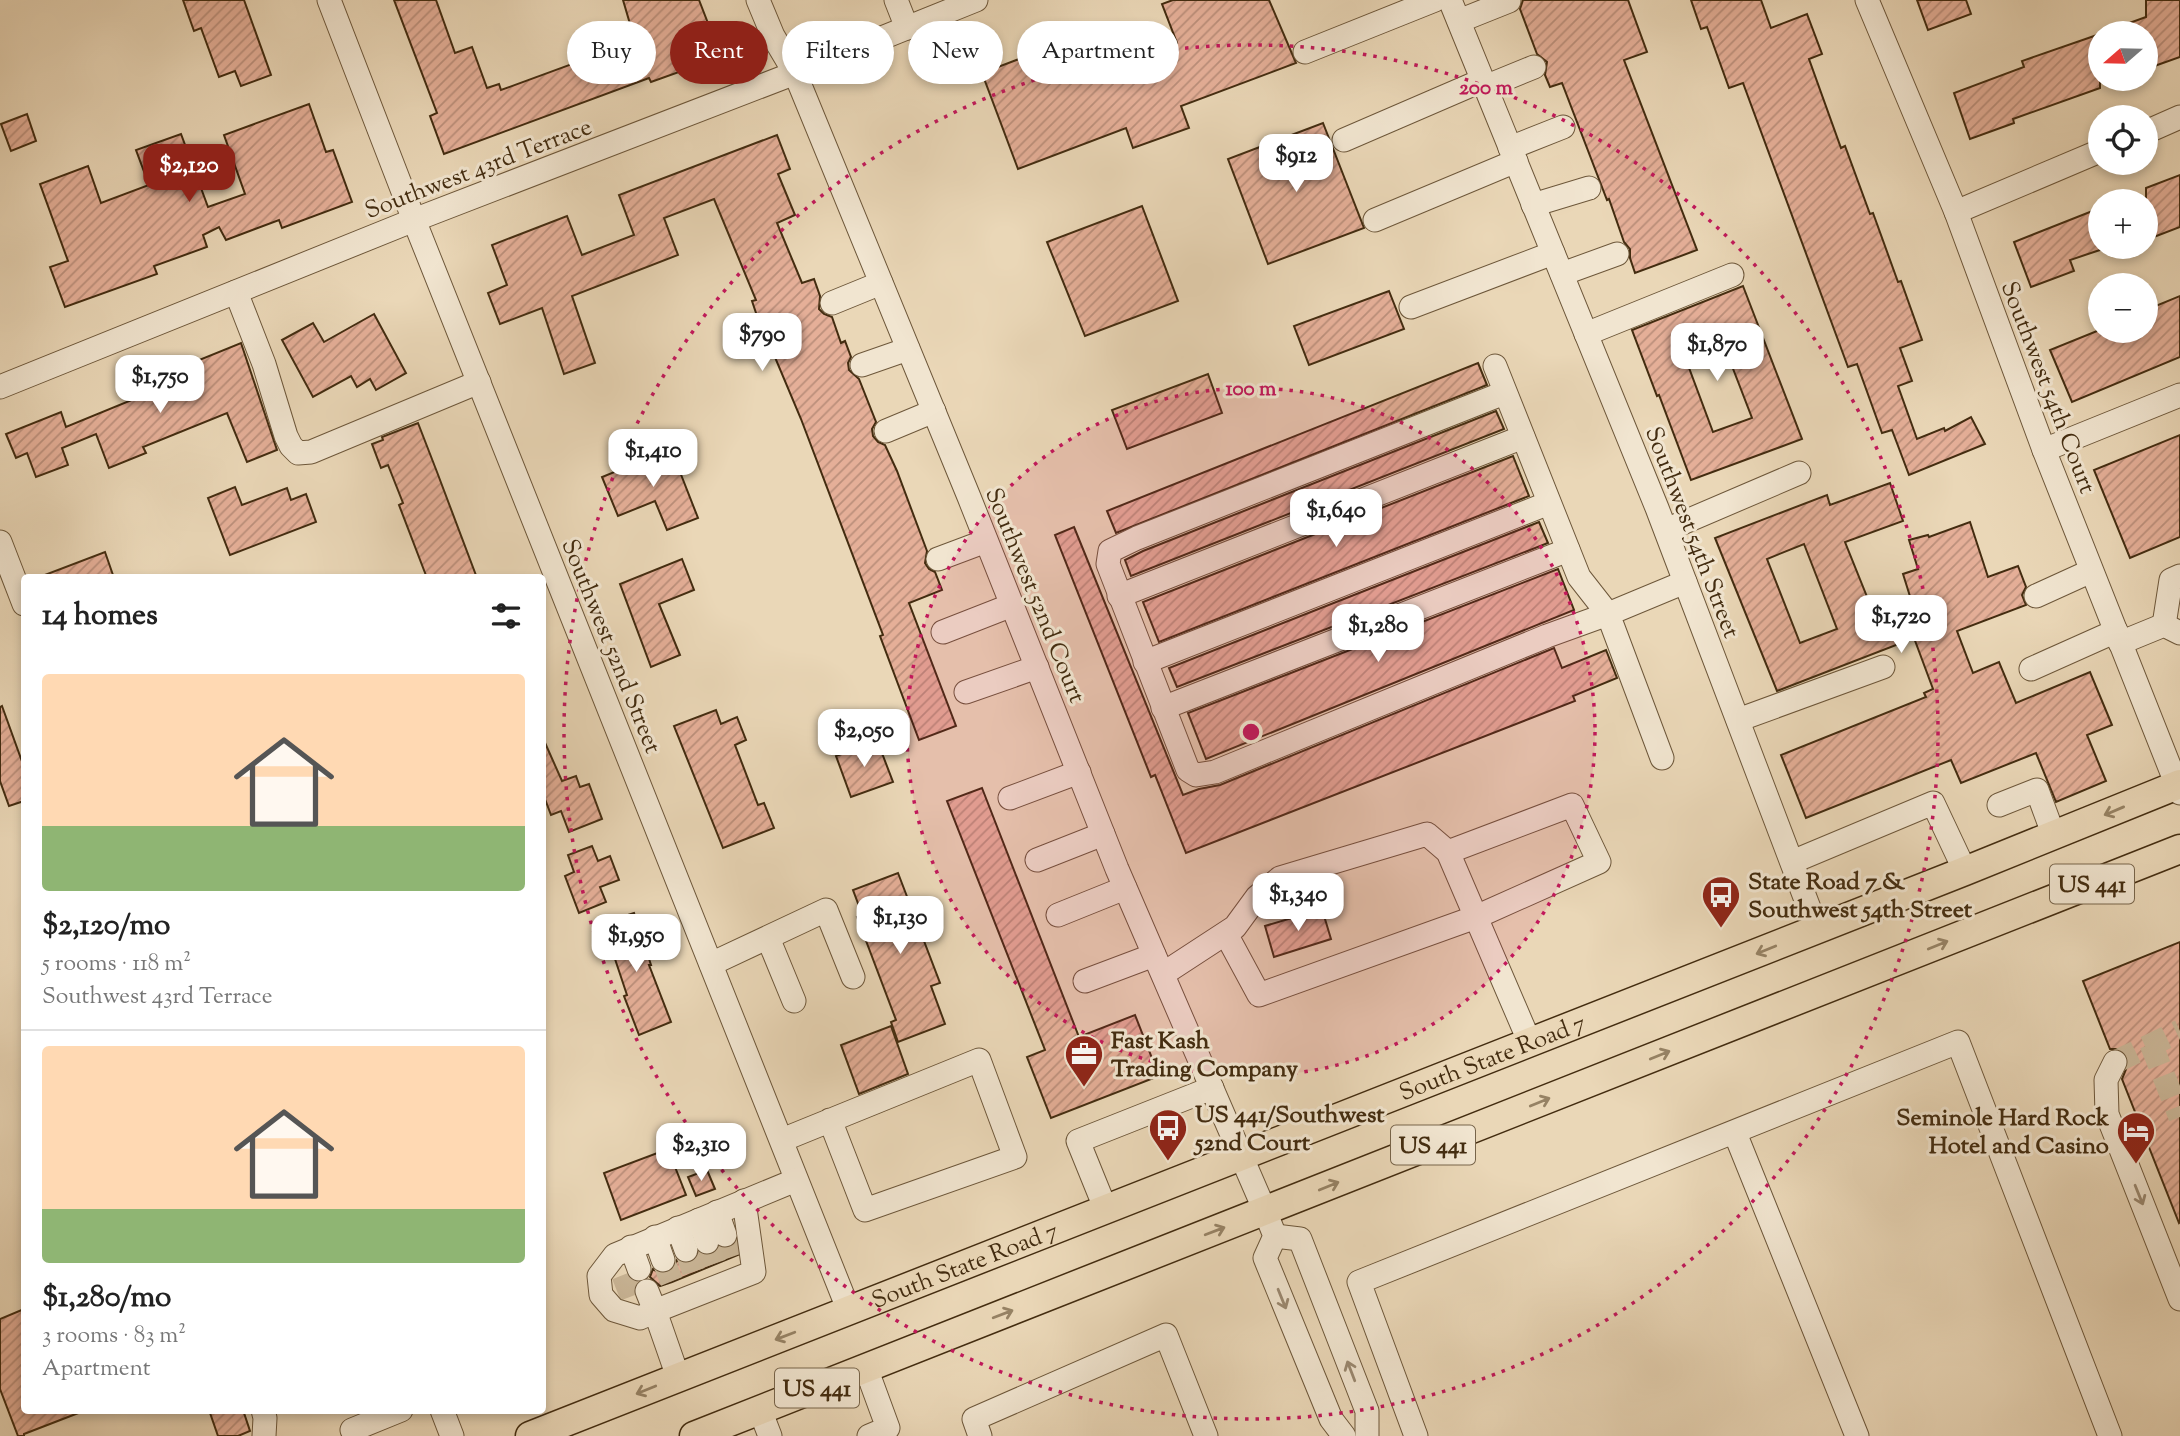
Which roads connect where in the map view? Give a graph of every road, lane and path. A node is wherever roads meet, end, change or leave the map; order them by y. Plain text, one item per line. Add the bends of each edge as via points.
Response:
1 (329, 0) edge
2 (758, 0) edge
3 (896, 0) edge
4 (976, 0) edge
5 (1435, 0) edge
6 (1867, 0) edge
7 (1509, 1) edge
8 (1454, 10) edge
9 (907, 28) junction
10 (894, 33) edge
11 (782, 50) edge
12 (1305, 52) dead end
13 (1534, 67) dead end
14 (782, 78) edge
15 (1484, 83) junction
16 (800, 84) edge
17 (2180, 117) edge
18 (1563, 127) dead end
19 (2158, 127) edge
20 (1344, 140) dead end
21 (1513, 155) junction
22 (2088, 156) edge
23 (1590, 188) dead end
24 (1533, 205) junction
25 (1955, 212) junction
26 (414, 220) junction
27 (1375, 220) dead end
28 (1617, 254) dead end
29 (1558, 264) junction
30 (1732, 275) dead end
31 (881, 283) junction
32 (236, 292) junction
33 (832, 303) dead end
34 (1411, 307) dead end
35 (1586, 334) junction
36 (908, 349) junction
37 (862, 365) dead end
38 (1495, 366) dead end
39 (479, 382) junction
40 (0, 387) edge
41 (1504, 393) junction
42 (2180, 395) edge
43 (934, 411) junction
44 (887, 431) dead end
45 (1523, 437) junction
46 (2044, 450) junction
47 (1799, 473) dead end
48 (1549, 503) junction
49 (1665, 530) junction
50 (986, 541) junction
51 (0, 542) edge
52 (1568, 550) junction
53 (938, 559) dead end
54 (2091, 571) junction
55 (2180, 576) edge
56 (1685, 582) junction
57 (21, 596) edge
58 (1119, 596) junction
59 (2036, 596) dead end
60 (1012, 605) junction
61 (1608, 614) junction
62 (2172, 629) edge
63 (943, 632) dead end
64 (2118, 637) junction
65 (1145, 662) junction
66 (1037, 667) junction
67 (1883, 667) dead end
68 (2031, 669) dead end
69 (966, 692) dead end
70 (1163, 708) junction
71 (1738, 720) junction
72 (1662, 758) dead end
73 (1079, 772) junction
74 (2179, 787) edge
75 (1010, 798) dead end
76 (1999, 804) dead end
77 (1103, 834) junction
78 (2054, 836) junction
79 (2180, 849) edge
80 (1448, 852) junction
81 (1037, 860) dead end
82 (1792, 862) junction
83 (1965, 871) junction
84 (1125, 888) junction
85 (1058, 915) dead end
86 (1476, 917) junction
87 (1817, 929) junction
88 (1226, 933) junction
89 (768, 938) junction
90 (711, 964) junction
91 (1159, 964) junction
92 (853, 976) dead end
93 (1085, 981) dead end
94 (794, 1001) dead end
95 (1530, 1043) junction
96 (2115, 1062) dead end
97 (1212, 1088) junction
98 (830, 1120) junction
99 (1735, 1133) junction
100 (782, 1140) junction
101 (1242, 1156) junction
102 (796, 1180) junction
103 (744, 1201) junction
104 (1106, 1210) junction
105 (698, 1220) junction
106 (1270, 1224) junction
107 (654, 1237) junction
108 (663, 1260) tunnel mouth
109 (2180, 1299) edge
110 (644, 1305) junction
111 (849, 1311) junction
112 (866, 1368) junction
113 (678, 1377) junction
114 (264, 1414) edge
115 (387, 1414) edge
116 (444, 1414) edge
117 (765, 1423) edge
118 (350, 1425) edge
119 (264, 1436) edge
120 (452, 1436) edge
121 (530, 1436) edge
122 (694, 1436) edge
123 (869, 1436) edge
124 (980, 1436) edge
125 (1206, 1436) edge
126 (1344, 1436) edge
127 (1367, 1436) edge
128 (1416, 1436) edge
129 (1857, 1436) edge
130 (2110, 1436) edge

1 - 26 street, Southwest 52nd Street
2 - 11 street, Southwest 52nd Court
3 - 9 street
4 - 9 street, Southwest 43rd Terrace
5 - 12 street
6 - 25 street, Southwest 54th Court
7 - 8 street
8 - 15 street, Southwest 54th Street
9 - 10 street, Southwest 43rd Terrace
13 - 15 street
14 - 26 street, Southwest 43rd Terrace
15 - 20 street
15 - 21 street, Southwest 54th Street
16 - 31 street, Southwest 52nd Court
17 - 19 street
18 - 21 street
21 - 24 street, Southwest 54th Street
21 - 27 street
22 - 25 street
23 - 24 street
24 - 29 street, Southwest 54th Street
25 - 46 street, Southwest 54th Court
26 - 32 street, Southwest 43rd Terrace
26 - 39 street, Southwest 52nd Street
28 - 29 street
29 - 34 street
29 - 35 street, Southwest 54th Street
30 - 35 street
31 - 33 street
31 - 36 street, Southwest 52nd Court
32 - 39 street via 286,436 298,453 311,453
32 - 40 street, Southwest 43rd Terrace
35 - 49 street, Southwest 54th Street
36 - 37 street
36 - 43 street, Southwest 52nd Court
38 - 41 street
39 - 90 street, Southwest 52nd Street
41 - 45 street
41 - 58 street via 1110,551 1108,564
42 - 46 street
43 - 44 street
43 - 50 street, Southwest 52nd Court
45 - 48 street
45 - 58 street
46 - 54 street, Southwest 54th Court
47 - 49 street
48 - 52 street
48 - 65 street
49 - 56 street, Southwest 54th Street
50 - 53 street
50 - 60 street, Southwest 52nd Court
51 - 57 street
52 - 61 street via 1579,577
52 - 70 street
54 - 59 street
54 - 64 street, Southwest 54th Court
55 - 62 street via 2171,580
56 - 61 street
56 - 71 street, Southwest 54th Street
58 - 65 street
60 - 63 street
60 - 66 street, Southwest 52nd Court
61 - 70 street via 1215,772 1196,775 1188,770
61 - 72 street
62 - 64 street
64 - 68 street
64 - 74 street, Southwest 54th Court
65 - 70 street
66 - 69 street
66 - 73 street, Southwest 52nd Court
67 - 71 street
71 - 82 street, Southwest 54th Street
73 - 75 street
73 - 77 street, Southwest 52nd Court
74 -> 78 main road, South State Road 7 / US 441
76 - 78 street via 2037,790
77 - 81 street
77 - 84 street, Southwest 52nd Court
78 - 83 main road, South State Road 7 / US 441
106 -> 79 main road, US 441
80 - 86 street
80 - 86 street via 1572,805 1599,862
80 - 88 street via 1427,834 1280,878
82 - 83 street via 1933,803
82 - 87 street, Southwest 54th Street
83 - 87 main road, South State Road 7 / US 441
84 - 85 street
84 - 91 street, Southwest 52nd Court
86 - 88 street via 1259,995
86 - 95 street
87 -> 95 main road, South State Road 7 / US 441
88 - 91 street
89 - 90 street
89 - 92 street via 826,910
89 - 94 street
90 - 100 street, Southwest 52nd Street
91 - 93 street
91 - 97 street, Southwest 52nd Court
95 - 101 main road, South State Road 7 / US 441
96 -> 109 street via 2106,1080 2107,1114
97 - 101 street, Southwest 52nd Court
97 - 104 street via 1078,1141
98 - 98 street via 979,1060 1015,1157 865,1210
98 - 100 street
99 - 128 street via 1359,1282
99 - 129 street
99 - 130 street via 1958,1042
100 - 102 street, Southwest 52nd Street
101 - 104 main road, South State Road 7 / US 441
101 - 106 street, Southwest 52nd Court
102 - 103 street
102 - 111 street, Southwest 52nd Street
103 - 105 street
103 - 110 street via 754,1272 718,1275
104 - 111 main road, South State Road 7 / US 441
105 - 105 street via 706,1243
105 - 107 street
112 -> 106 main road, US 441
106 -> 126 street via 1265,1258 1331,1419
127 -> 106 street via 1367,1411 1300,1238
107 - 108 street
107 - 110 street via 627,1262 599,1276 601,1295 614,1310
110 - 113 street
111 -> 113 main road, South State Road 7 / US 441
112 - 117 main road, US 441
112 - 123 street via 888,1428
113 -> 121 main road, South State Road 7 / US 441
114 - 119 street
115 - 118 street
116 - 120 street
117 - 122 main road, US 441
124 - 125 street via 974,1419 1166,1335

